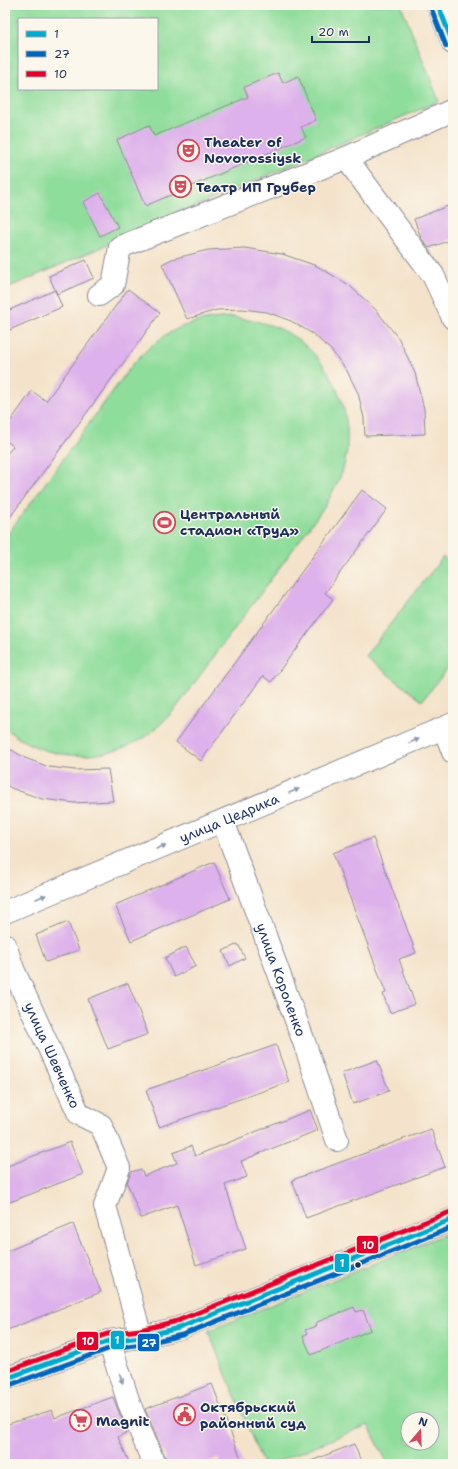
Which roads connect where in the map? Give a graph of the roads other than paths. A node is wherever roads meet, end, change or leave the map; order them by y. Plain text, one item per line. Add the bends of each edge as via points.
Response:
1 (438, 5) edge
2 (453, 43) edge
3 (453, 110) edge
4 (346, 158) junction
5 (100, 295) dead end
6 (453, 318) edge
7 (448, 726) edge
8 (453, 752) edge
9 (223, 821) junction
10 (5, 912) edge
11 (5, 945) edge
12 (337, 1140) dead end
13 (453, 1219) edge
14 (141, 1337) junction
15 (109, 1341) junction
16 (5, 1379) edge
17 (154, 1464) edge

1 - 2 street
3 - 4 street
4 - 5 street via 120,247 113,285
4 - 6 street via 432,275
7 - 8 street
9 -> 7 street, улица Цедрика
10 -> 9 street, улица Цедрика
9 - 12 street, улица Короленко
11 - 14 street, улица Шевченко via 13,969 79,1114 101,1125 118,1168 105,1206
13 - 14 street via 179,1328
14 - 15 street
15 - 16 street
15 -> 17 street via 129,1403

